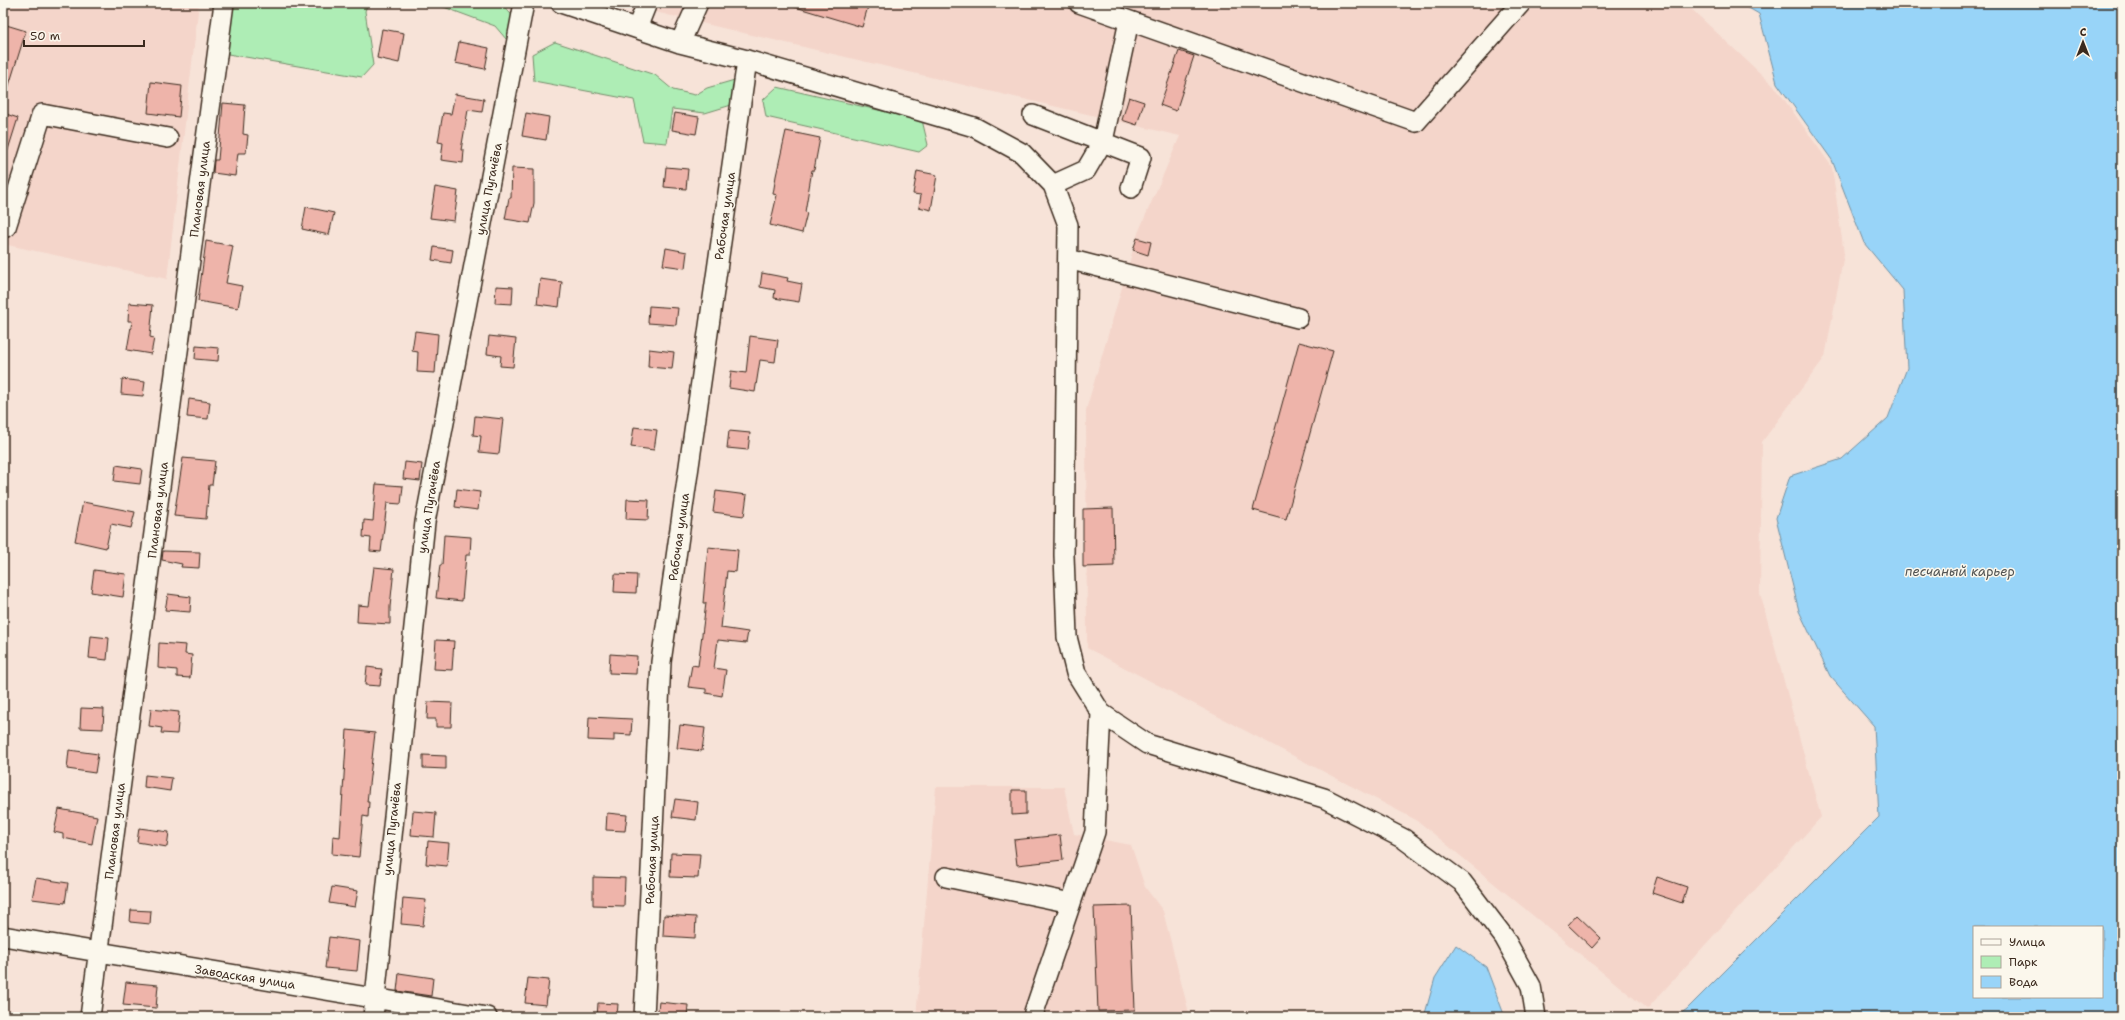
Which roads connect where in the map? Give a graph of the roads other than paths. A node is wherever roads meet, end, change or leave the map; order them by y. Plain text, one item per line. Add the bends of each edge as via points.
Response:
1 (224, 3) edge
2 (524, 3) edge
3 (561, 3) edge
4 (646, 3) edge
5 (698, 3) edge
6 (1079, 3) edge
7 (1521, 3) edge
8 (1129, 21) junction
9 (637, 28) junction
10 (680, 43) junction
11 (747, 60) junction
12 (1033, 115) dead end
13 (168, 138) dead end
14 (1103, 141) junction
15 (1053, 185) junction
16 (1131, 188) dead end
17 (3, 226) edge
18 (1068, 259) junction
19 (1298, 318) dead end
20 (1102, 713) junction
21 (946, 877) dead end
22 (1071, 903) junction
23 (3, 936) edge
24 (100, 953) junction
25 (374, 1008) edge
26 (1034, 1012) dead end
27 (90, 1017) edge
28 (487, 1017) edge
29 (644, 1017) edge
30 (1536, 1017) edge

1 - 24 street, Плановая улица
2 - 25 street, улица Пугачёва via 425,522
3 - 9 street
4 - 9 street
5 - 10 street
6 - 8 street
7 - 8 street via 1416,122
8 - 14 street
9 - 10 street
10 - 11 street
11 - 15 street via 974,127 1022,153
11 - 29 street, Рабочая улица via 661,662
12 - 14 street
13 - 17 street via 42,114 6,226
14 - 15 street via 1086,170
14 - 16 street via 1141,157
15 - 18 street via 1068,225
18 - 19 street
18 - 20 street via 1064,555 1067,637 1076,673
20 - 22 street via 1095,832
20 - 30 street via 1147,744 1324,798 1404,839 1462,882 1504,937 1531,986
21 - 22 street
22 - 26 street
23 - 24 street, Заводская улица
24 - 25 street, Заводская улица
24 - 27 street, Плановая улица
25 - 28 street, Заводская улица

